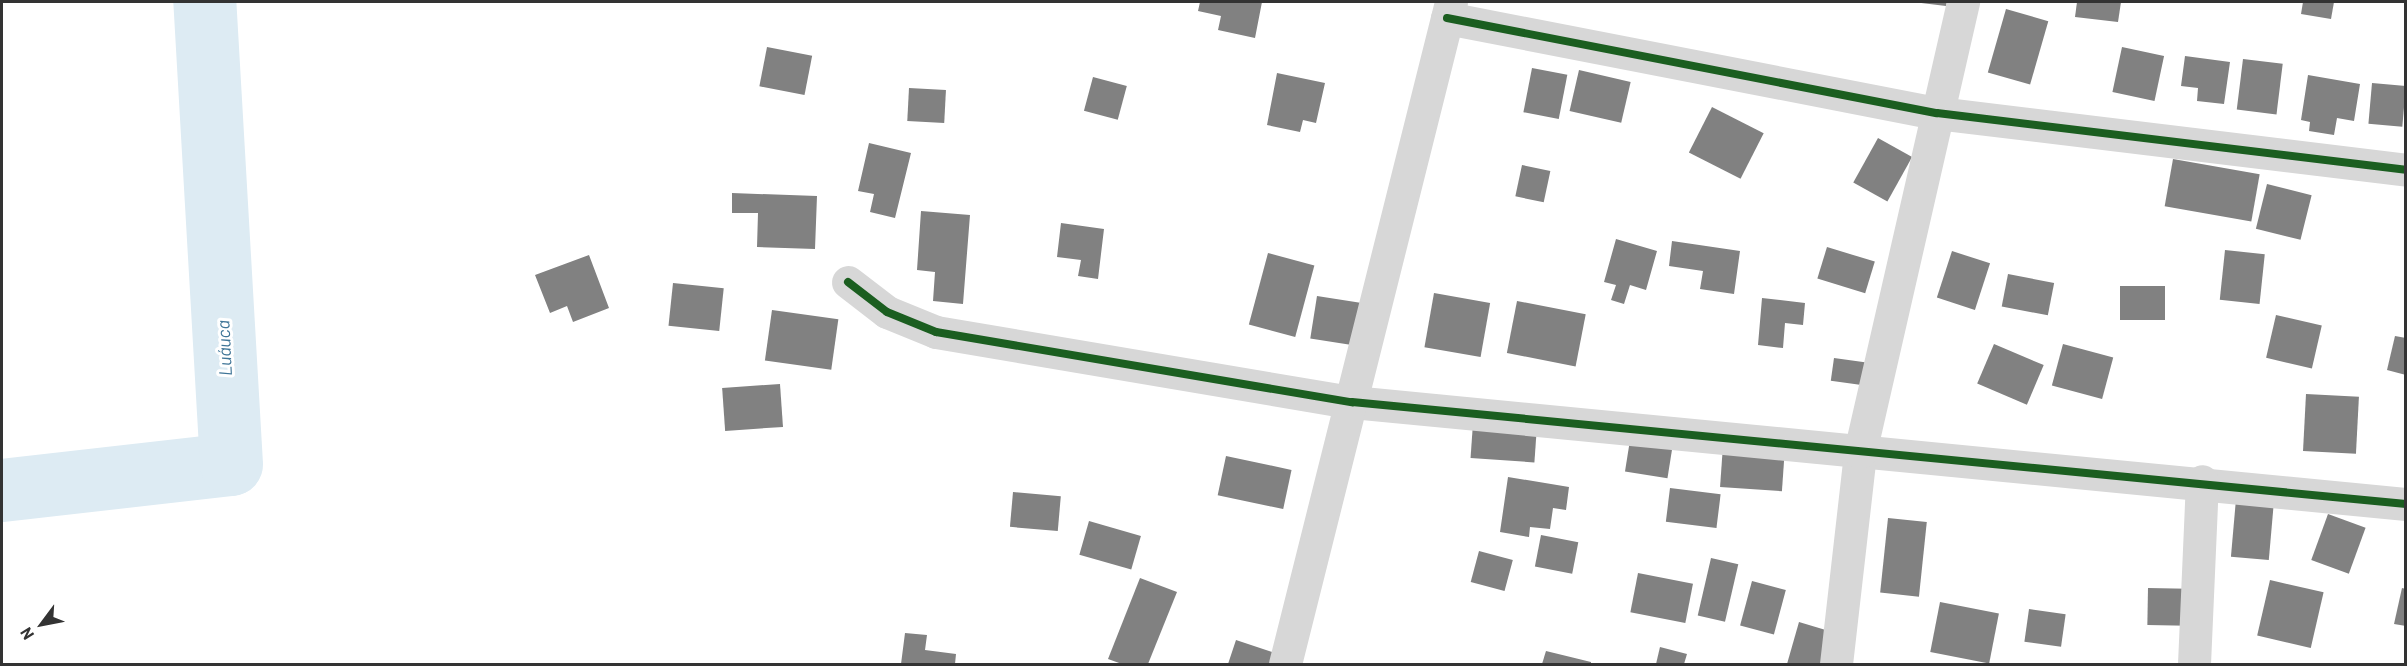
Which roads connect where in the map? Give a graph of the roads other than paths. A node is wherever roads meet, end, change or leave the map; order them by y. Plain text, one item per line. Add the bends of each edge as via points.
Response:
1 (1963, 2) edge
2 (1449, 10) edge
3 (1937, 112) junction
4 (2406, 170) edge
5 (848, 282) dead end
6 (1352, 402) junction
7 (1860, 452) junction
8 (2202, 481) junction
9 (2406, 504) edge
10 (1285, 664) edge
11 (1836, 664) edge
12 (2194, 664) edge

1 - 3 street
2 - 3 street
2 - 6 street
3 - 4 street
3 - 7 street
5 - 6 street via 888,312 936,332
6 - 7 street
6 - 10 street
7 - 8 street
7 - 11 street
8 - 9 street
8 - 12 street

